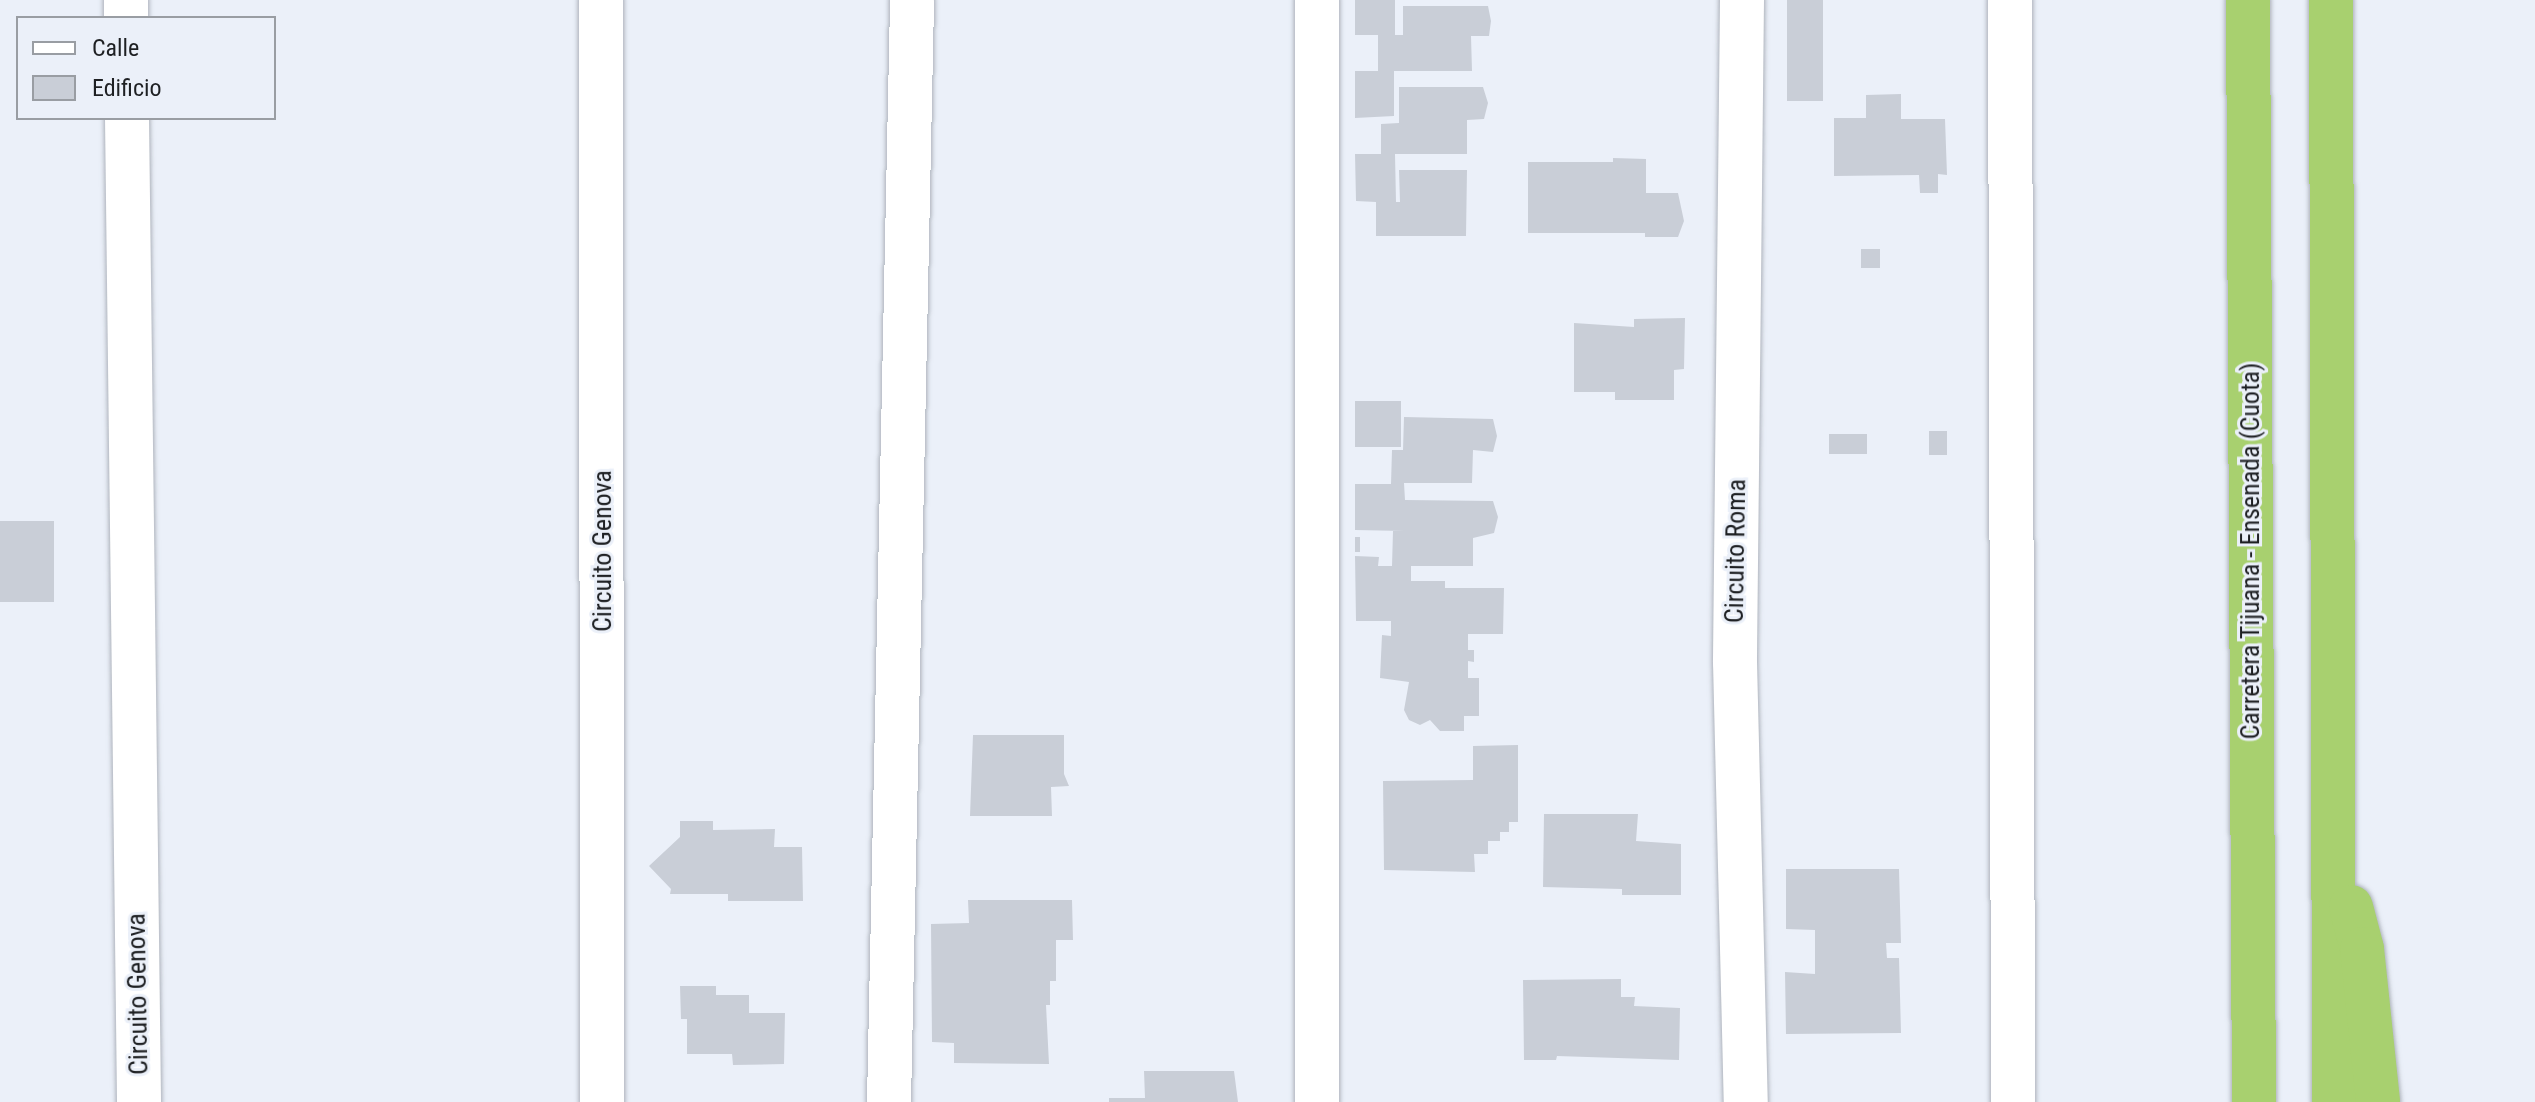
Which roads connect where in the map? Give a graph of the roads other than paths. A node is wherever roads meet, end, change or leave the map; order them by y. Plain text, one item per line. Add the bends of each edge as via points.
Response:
1 (601, 0) edge
2 (912, 0) edge
3 (1317, 0) edge
4 (1742, 0) edge
5 (2010, 0) edge
6 (2248, 0) edge
7 (2331, 0) edge
8 (127, 120) edge
9 (2333, 840) junction
10 (139, 1102) edge
11 (602, 1102) edge
12 (889, 1102) edge
13 (1317, 1102) edge
14 (1746, 1102) edge
15 (2013, 1102) edge
16 (2254, 1102) edge
17 (2334, 1102) edge
18 (2378, 1102) edge

1 - 11 street, Circuito Genova
2 - 12 street
3 - 13 street
4 - 14 street, Circuito Roma via 1735,662
5 - 15 street
6 - 16 highway, Carretera Tijuana - Ensenada (Cuota)
7 - 9 highway
8 - 10 street, Circuito Genova
9 - 17 highway
9 - 18 highway via 2362,949

